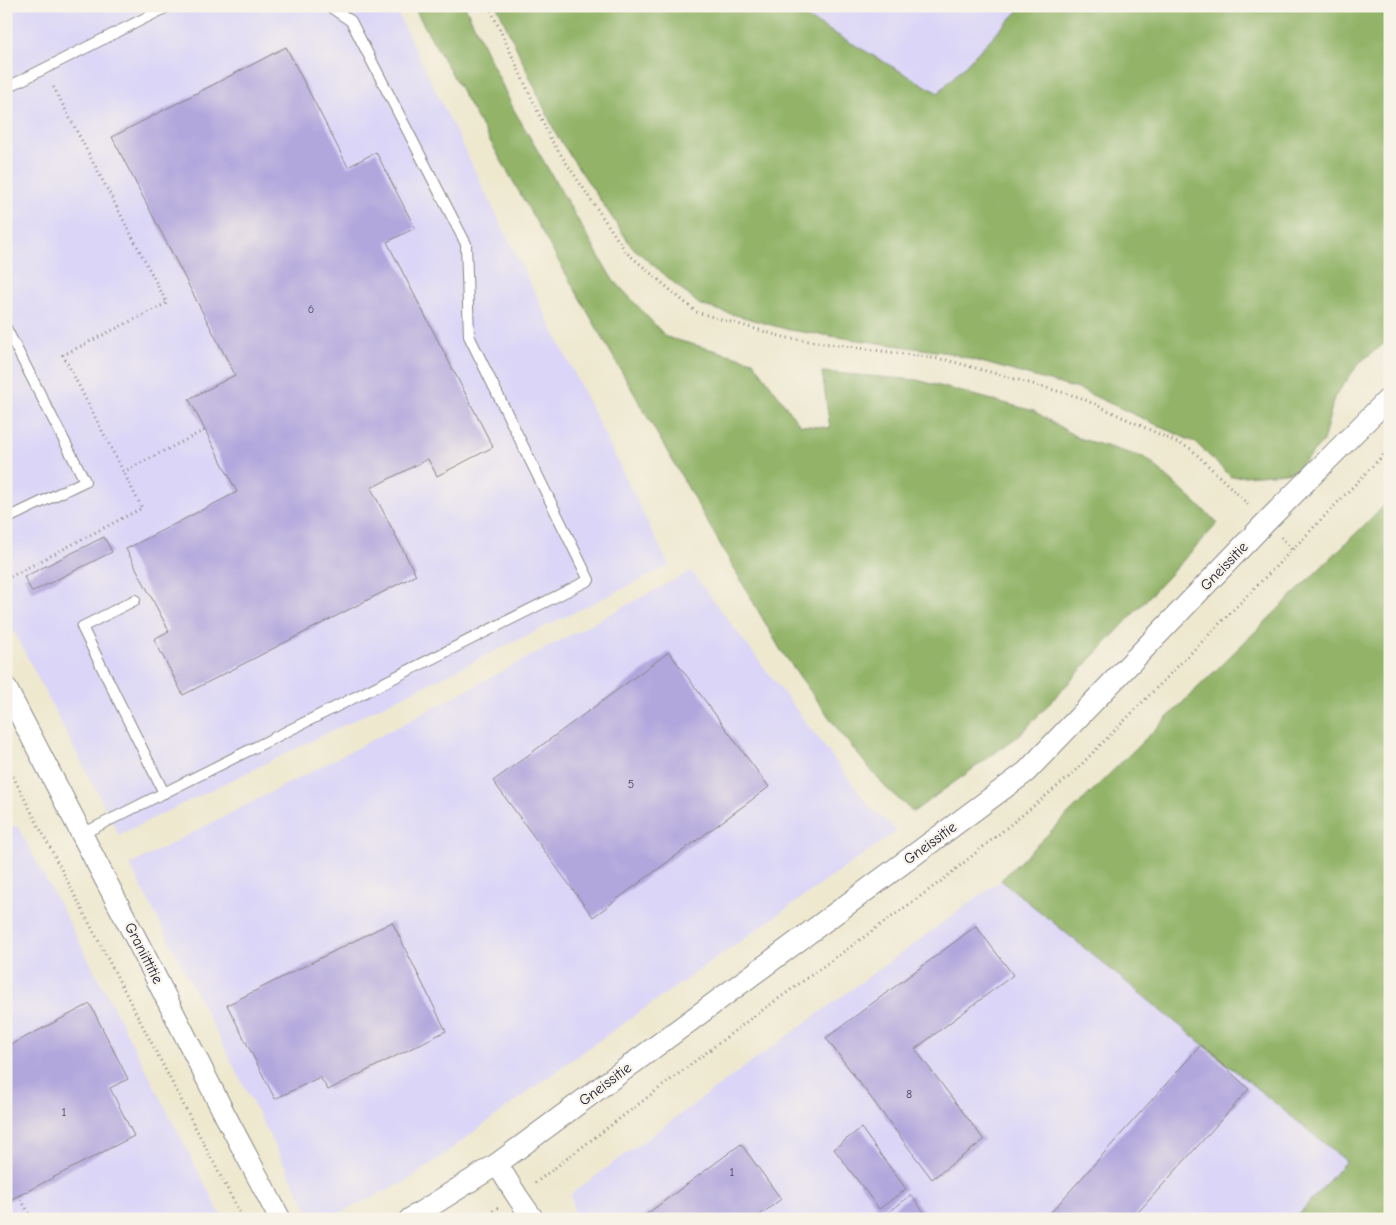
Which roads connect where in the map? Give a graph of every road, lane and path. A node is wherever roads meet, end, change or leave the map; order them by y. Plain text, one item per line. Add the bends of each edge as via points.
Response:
1 (169, 6) edge
2 (329, 6) edge
3 (489, 6) edge
4 (44, 69) junction
5 (6, 88) edge
6 (6, 328) edge
7 (1390, 398) edge
8 (205, 430) dead end
9 (123, 472) junction
10 (6, 519) edge
11 (1266, 522) junction
12 (1292, 550) dead end
13 (6, 579) edge
14 (136, 600) dead end
15 (6, 688) edge
16 (6, 763) edge
17 (164, 793) junction
18 (82, 834) junction
19 (497, 1164) junction
20 (19, 1195) dead end
21 (30, 1216) dead end
22 (243, 1219) edge
23 (280, 1219) edge
24 (410, 1219) edge
25 (533, 1219) edge

1 - 4 lane
2 - 17 lane via 351,21 466,244 469,336 589,580
3 - 11 path via 551,140 626,252 696,312 787,338 947,360 1079,397 1191,449
4 - 5 lane
4 - 9 path via 167,303 63,355
6 - 10 lane via 85,481
7 - 11 street, Gneissitie
8 - 9 path
9 - 13 path via 142,508
11 - 12 path
11 - 19 street, Gneissitie via 1026,772
14 - 17 lane via 82,627
15 - 18 street, Graniittitie
16 - 22 path
17 - 18 lane
18 - 23 street, Graniittitie
19 - 24 street, Gneissitie
19 - 25 street
20 - 21 path

